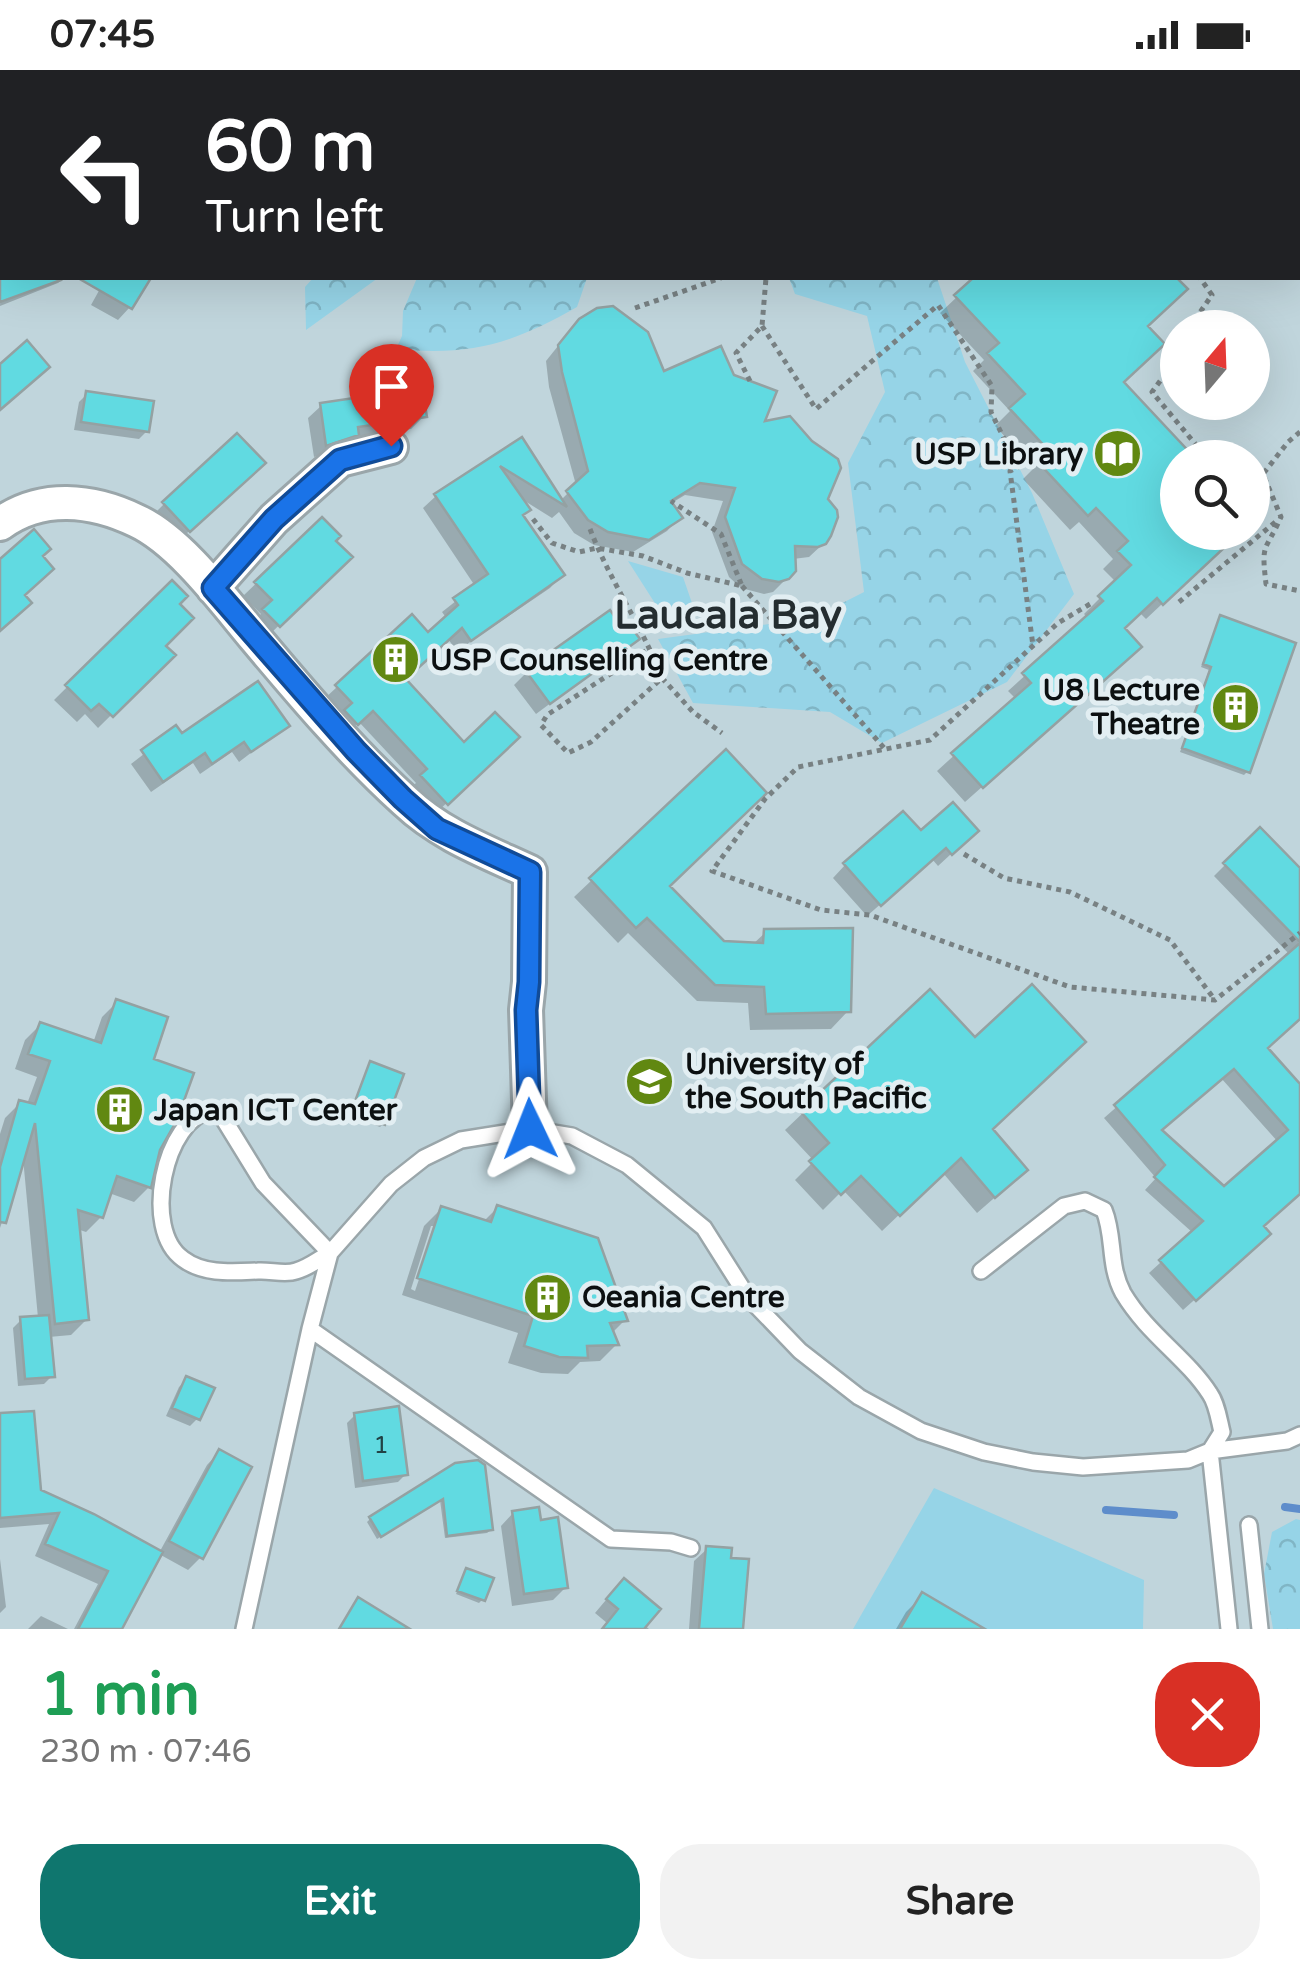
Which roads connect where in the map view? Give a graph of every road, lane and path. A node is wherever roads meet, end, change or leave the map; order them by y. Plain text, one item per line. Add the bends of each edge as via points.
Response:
1 (716, 280) edge
2 (766, 280) edge
3 (1201, 280) edge
4 (635, 308) dead end
5 (1202, 310) edge
6 (762, 326) junction
7 (750, 381) dead end
8 (1160, 381) edge
9 (1160, 401) edge
10 (1176, 420) edge
11 (1300, 432) edge
12 (1193, 440) edge
13 (391, 446) dead end
14 (1270, 465) edge
15 (1270, 490) edge
16 (671, 501) dead end
17 (1282, 517) junction
18 (533, 518) dead end
19 (0, 524) edge
20 (590, 529) dead end
21 (597, 548) junction
22 (742, 586) junction
23 (213, 588) junction
24 (1300, 591) edge
25 (1180, 602) dead end
26 (1090, 604) dead end
27 (1034, 646) junction
28 (650, 648) junction
29 (662, 678) junction
30 (722, 733) dead end
31 (886, 750) junction
32 (964, 854) dead end
33 (1300, 933) edge
34 (1215, 1000) junction
35 (530, 1129) junction
36 (330, 1252) junction
37 (981, 1270) dead end
38 (310, 1329) junction
39 (1300, 1436) edge
40 (1210, 1451) junction
41 (1249, 1525) dead end
42 (691, 1548) dead end
43 (244, 1629) edge
44 (1228, 1629) edge
45 (1260, 1629) edge

1 - 4 path
2 - 6 path
3 - 5 path via 1212,296
6 - 7 path via 736,353
6 - 27 path via 816,409 938,305 992,386 991,412 1018,467 1010,472
8 - 9 path via 1152,392
10 - 12 path
11 - 14 path
13 - 23 street via 340,460 274,519
15 - 17 path
16 - 22 path via 721,534
17 - 24 path via 1264,543 1266,584
17 - 25 path
18 - 21 path via 552,544 578,552
19 - 23 street via 46,503 92,504 140,522
20 - 21 path
21 - 22 path
21 - 28 path
22 - 31 path
23 - 35 street via 403,799 437,829 530,872
26 - 27 path
27 - 31 path via 930,740
28 - 29 path
28 - 29 path via 541,725 568,753 591,742
29 - 30 path
31 - 34 path via 798,767 765,799 712,871 821,910 870,914 1070,987
32 - 34 path via 1004,878 1070,892 1170,940
33 - 34 path
35 - 36 lane via 462,1140 424,1158
35 - 40 lane via 572,1136 627,1165 704,1228 747,1296 800,1351 890,1416 984,1452 1033,1462 1188,1460
36 - 36 lane via 294,1273 234,1274 183,1259 168,1243 159,1200 178,1136 198,1112 212,1110 223,1118 263,1183
36 - 38 lane
37 - 40 lane via 1064,1206 1085,1201 1104,1210 1122,1290 1152,1334 1212,1396 1222,1432
38 - 42 lane via 611,1540
38 - 43 lane
39 - 40 lane
40 - 44 lane
41 - 45 lane

